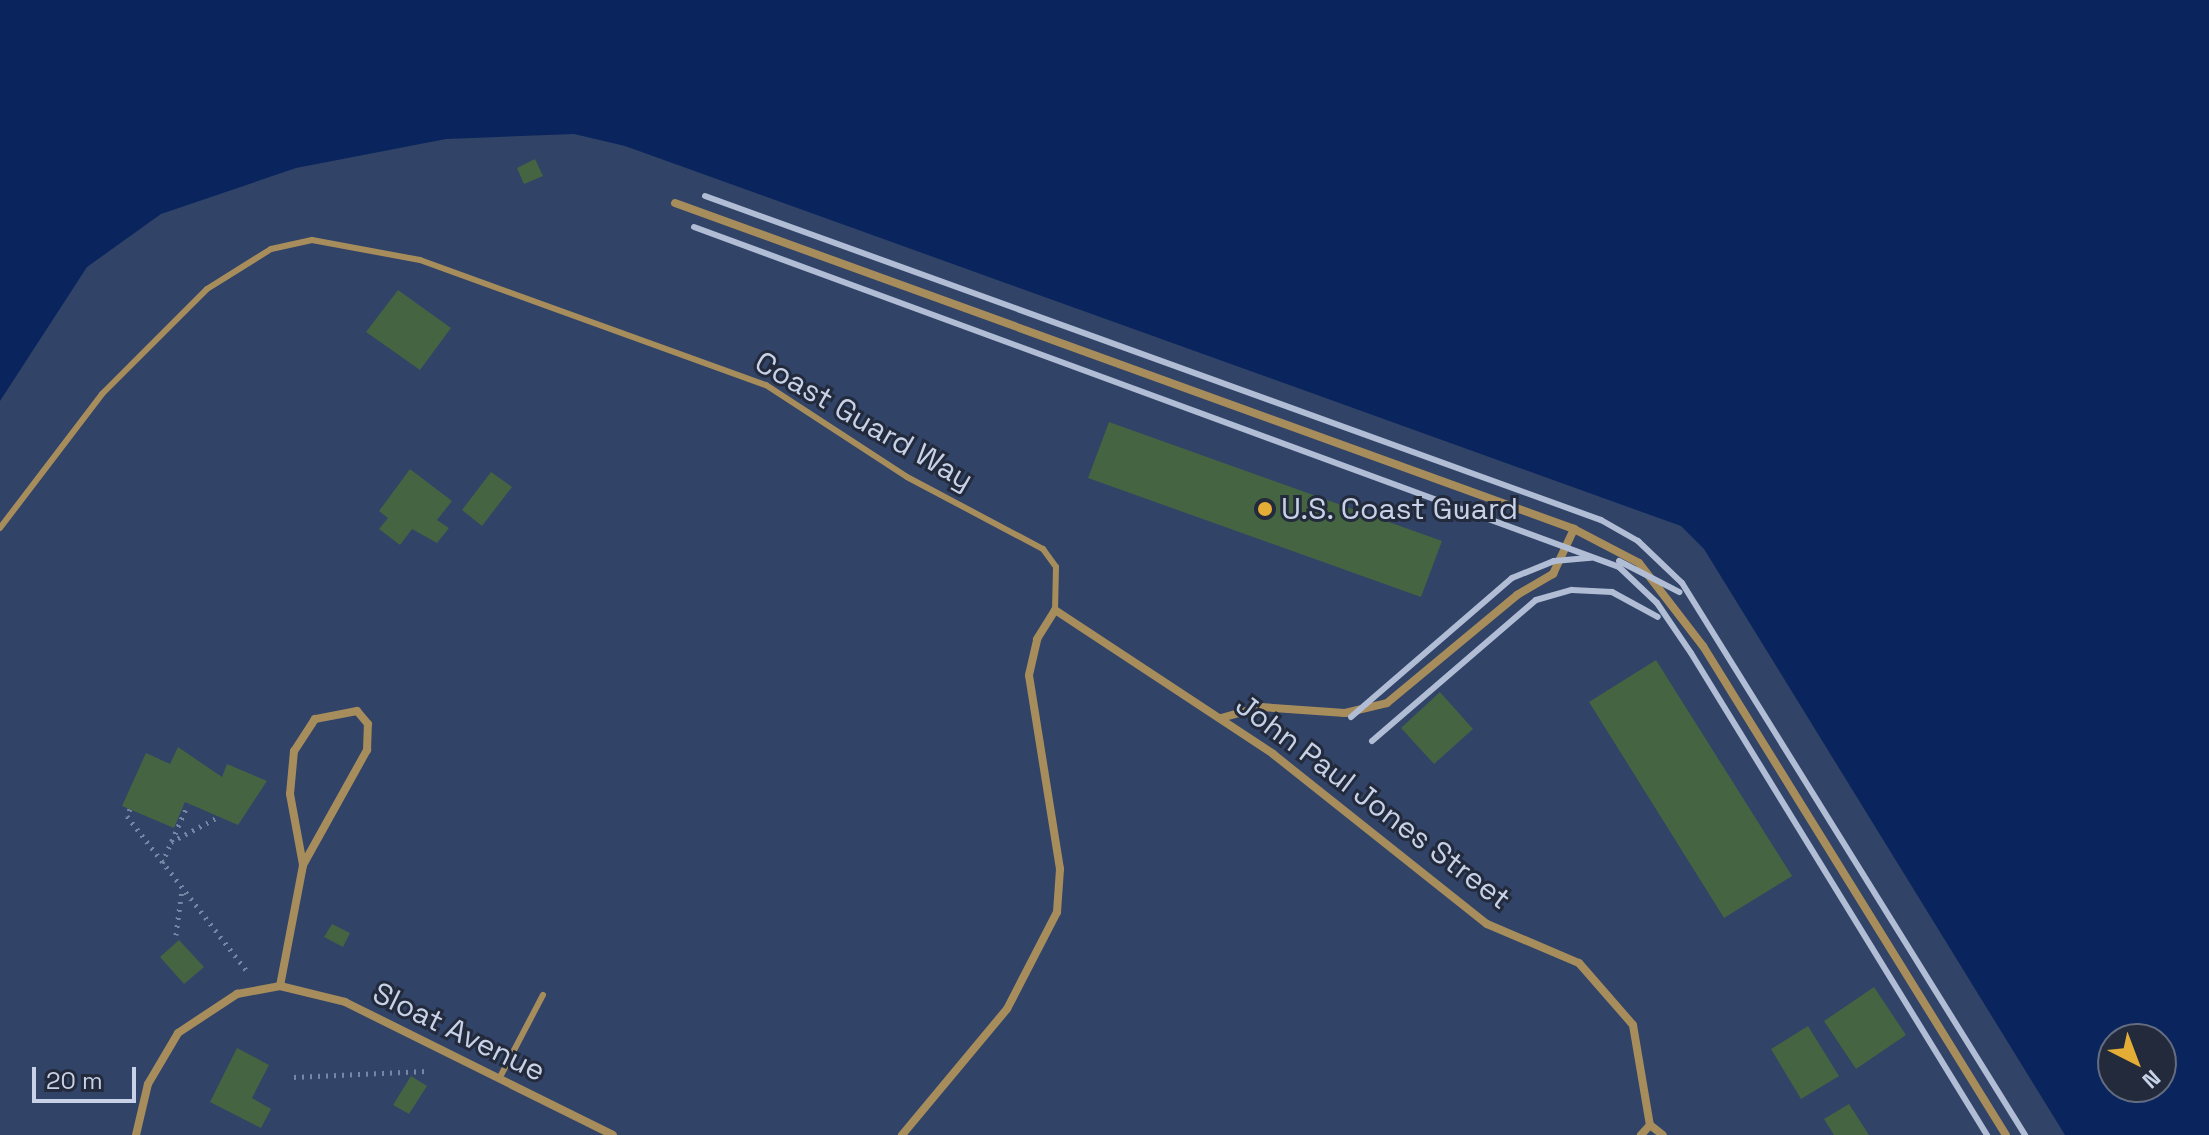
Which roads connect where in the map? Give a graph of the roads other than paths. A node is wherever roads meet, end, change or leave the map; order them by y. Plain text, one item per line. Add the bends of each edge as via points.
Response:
1 (675, 203) dead end
2 (0, 528) edge
3 (1574, 529) junction
4 (1055, 610) junction
5 (1221, 718) junction
6 (303, 865) junction
7 (280, 986) junction
8 (543, 995) dead end
9 (499, 1079) junction
10 (1650, 1125) junction
11 (136, 1135) edge
12 (613, 1135) edge
13 (902, 1135) edge
14 (1641, 1135) edge
15 (1663, 1135) edge
16 (2006, 1135) edge

1 - 3 street
2 - 4 lane, Coast Guard Way via 102,394 207,289 271,249 312,240 420,260 766,385 907,477 1043,549 1056,567
3 - 5 street via 1553,574 1517,595 1387,703 1345,713 1261,707
3 - 16 street via 1621,551 1659,583
4 - 5 street, John Paul Jones Street
4 - 13 street, Coast Guard Way via 1029,675 1060,869 1057,912 1044,949 990,1034
5 - 10 street, John Paul Jones Street via 1487,924 1579,963 1633,1025
6 - 6 street via 367,750 368,724 357,711 315,719 294,751 290,794
6 - 7 street
7 - 9 street, Sloat Avenue via 327,995
7 - 11 street, Sloat Avenue via 220,1002 178,1033 148,1084
8 - 9 lane
9 - 12 street, Sloat Avenue
10 - 14 street
10 - 15 street

